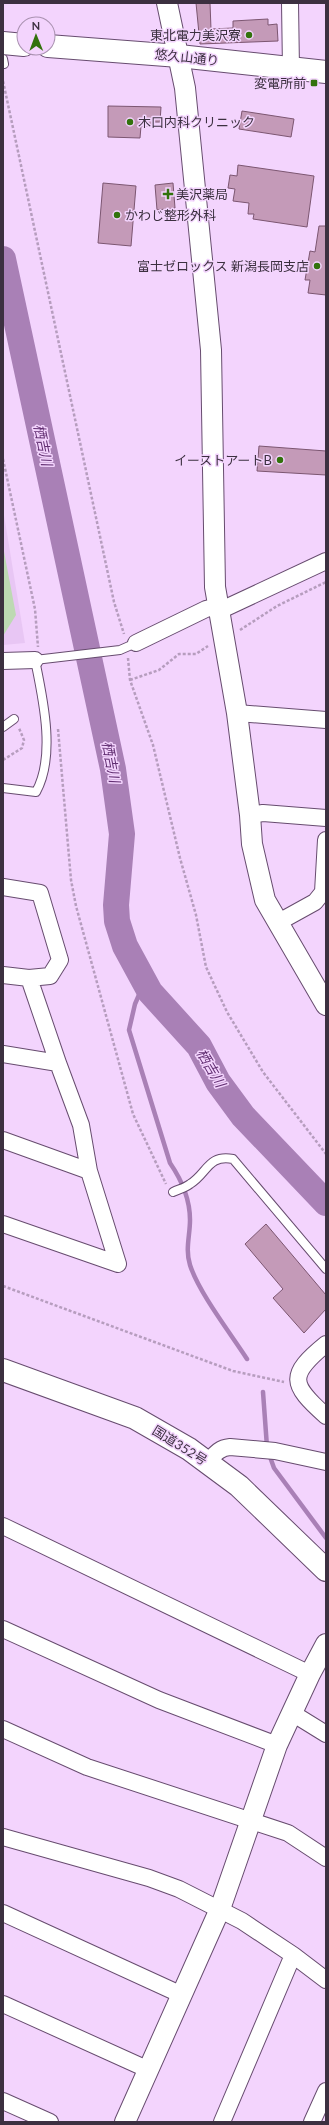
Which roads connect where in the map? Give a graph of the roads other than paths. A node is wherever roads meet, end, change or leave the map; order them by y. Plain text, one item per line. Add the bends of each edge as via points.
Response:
1 (167, 3) edge
2 (290, 3) edge
3 (56, 47) edge
4 (16, 49) edge
5 (3, 56) edge
6 (179, 56) junction
7 (291, 69) junction
8 (326, 72) edge
9 (326, 561) edge
10 (218, 608) junction
11 (129, 646) joint
12 (41, 658) junction
13 (3, 661) edge
14 (237, 714) junction
15 (14, 719) road end
16 (326, 720) edge
17 (3, 727) edge
18 (3, 788) edge
19 (250, 815) junction
20 (326, 818) edge
21 (326, 840) edge
22 (3, 887) edge
23 (277, 923) junction
24 (3, 975) edge
25 (29, 978) junction
26 (324, 997) edge
27 (3, 1054) edge
28 (58, 1063) junction
29 (3, 1140) edge
30 (89, 1171) junction
31 (173, 1192) road end
32 (3, 1224) edge
33 (326, 1269) edge
34 (326, 1344) edge
35 (3, 1370) edge
36 (326, 1416) edge
37 (208, 1462) junction
38 (326, 1462) edge
39 (3, 1526) edge
40 (326, 1570) edge
41 (3, 1629) edge
42 (326, 1644) edge
43 (310, 1674) junction
44 (292, 1713) junction
45 (3, 1729) edge
46 (326, 1734) edge
47 (277, 1746) junction
48 (250, 1821) junction
49 (3, 1837) edge
50 (326, 1858) edge
51 (220, 1909) junction
52 (3, 1913) edge
53 (293, 1955) junction
54 (326, 1980) edge
55 (182, 1995) junction
56 (3, 2004) edge
57 (149, 2070) junction
58 (326, 2091) edge
59 (3, 2101) edge
60 (50, 2122) edge
61 (126, 2122) edge
62 (222, 2122) edge
63 (312, 2122) edge

1 - 6 street
2 - 7 street
3 - 6 highway, 悠久山通り
4 - 5 highway
6 - 7 highway, 悠久山通り
6 - 10 street via 185,88 211,350 215,587
7 - 8 highway, 悠久山通り
9 - 10 street
10 - 11 street via 206,609
10 - 14 street
11 - 12 lane via 120,650
12 - 13 street
12 - 18 lane via 46,728 41,783 36,792
14 - 16 street
14 - 19 street
15 - 17 lane
19 - 20 street via 263,813
19 - 23 street via 257,871 265,900
21 - 23 street via 323,892 315,902
22 - 25 street via 40,893 60,960 50,976
23 - 26 street
24 - 25 street
25 - 28 street
27 - 28 street
28 - 30 street via 81,1125
29 - 30 street
30 - 32 street via 118,1264
31 - 33 lane via 191,1184 215,1161 223,1157 233,1159
34 - 36 street via 306,1361 299,1372 298,1385 302,1393
35 - 37 highway, 国道352号 via 136,1418
37 - 38 street via 224,1448 268,1451
37 - 40 highway, 国道352号 via 266,1511
39 - 43 street
41 - 47 street via 159,1700
42 - 43 street
43 - 44 street
44 - 46 street
44 - 47 street
45 - 48 street via 87,1767
47 - 48 street
48 - 50 street via 288,1834
48 - 51 street
49 - 51 street via 149,1878
51 - 53 street
51 - 55 street
52 - 55 street
53 - 54 street
53 - 62 street
55 - 57 street
56 - 57 street
57 - 61 street
58 - 63 street
59 - 60 street

